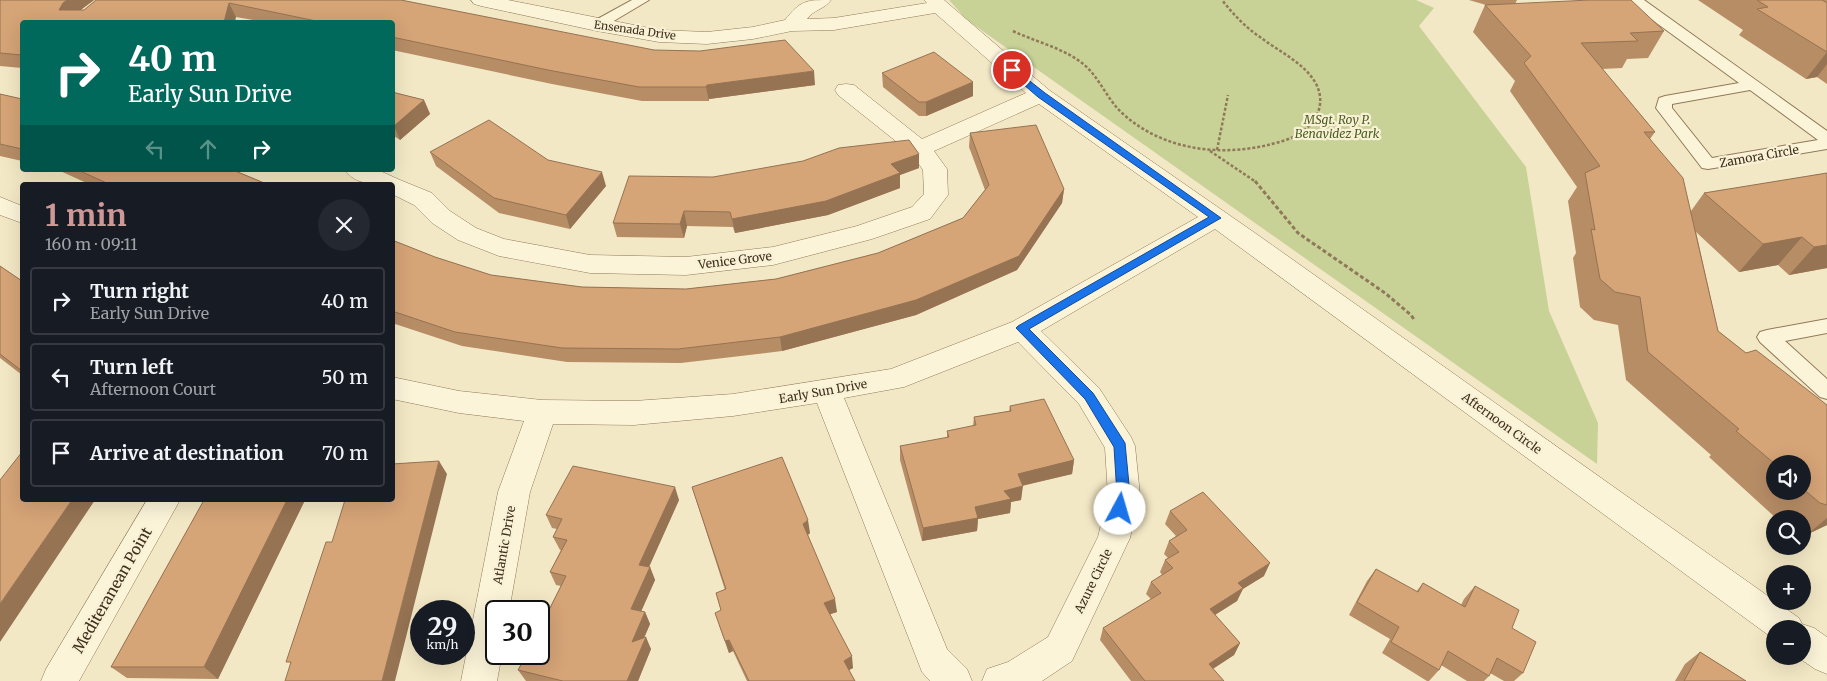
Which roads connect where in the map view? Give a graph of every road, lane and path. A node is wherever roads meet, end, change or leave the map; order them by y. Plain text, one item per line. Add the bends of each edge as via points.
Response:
1 (481, 0) edge
2 (642, 0) edge
3 (821, 0) edge
4 (1222, 0) edge
5 (1632, 0) edge
6 (937, 4) edge
7 (597, 25) junction
8 (792, 25) junction
9 (1006, 28) dead end
10 (1753, 85) junction
11 (846, 90) dead end
12 (1042, 95) junction
13 (1228, 95) dead end
14 (1827, 139) edge
15 (1827, 144) edge
16 (920, 149) junction
17 (1217, 150) junction
18 (1209, 151) junction
19 (395, 188) edge
20 (0, 205) edge
21 (20, 214) edge
22 (1216, 218) junction
23 (1416, 322) dead end
24 (1827, 326) edge
25 (1022, 328) junction
26 (395, 389) edge
27 (827, 391) junction
28 (1827, 391) edge
29 (542, 412) junction
30 (163, 502) edge
31 (1774, 620) edge
32 (1811, 646) edge
33 (1827, 657) edge
34 (59, 681) edge
35 (479, 681) edge
36 (954, 681) edge
37 (1000, 681) edge

1 - 7 street, Ensenada Drive
2 - 7 lane
3 - 8 street via 803,10
4 - 17 path via 1251,31 1286,54 1310,76 1320,93 1320,112 1306,131 1280,143
5 - 10 lane
6 - 8 street, Ensenada Drive via 834,24
6 - 12 street, Afternoon Circle
7 - 8 street, Ensenada Drive via 659,36 707,38 753,34
9 - 18 path via 1064,50 1080,61 1094,72 1111,100 1133,123 1159,137
10 - 14 lane
10 - 15 lane, Zamora Circle via 1666,101 1664,108 1708,164
11 - 16 street, Venice Grove
12 - 16 street
12 - 22 street, Afternoon Circle
13 - 17 path
16 - 19 street, Venice Grove via 935,169 936,195 921,212 863,233 773,256 686,266 590,264 499,247 467,234 423,199
17 - 18 path
18 - 23 path via 1256,182 1298,233 1385,293
20 - 21 street
22 - 25 street, Early Sun Drive
22 - 31 street, Afternoon Circle
24 - 28 lane via 1768,337
25 - 27 street, Early Sun Drive via 894,379
25 - 37 street, Azure Circle via 1089,396 1120,446 1124,495 1114,538 1060,649 1015,678
26 - 29 street, Early Sun Drive via 459,402
27 - 29 street, Early Sun Drive via 733,405 634,413
27 - 36 street via 934,660
29 - 35 street, Atlantic Drive via 514,492
30 - 34 street, Mediteranean Point
32 - 33 street

